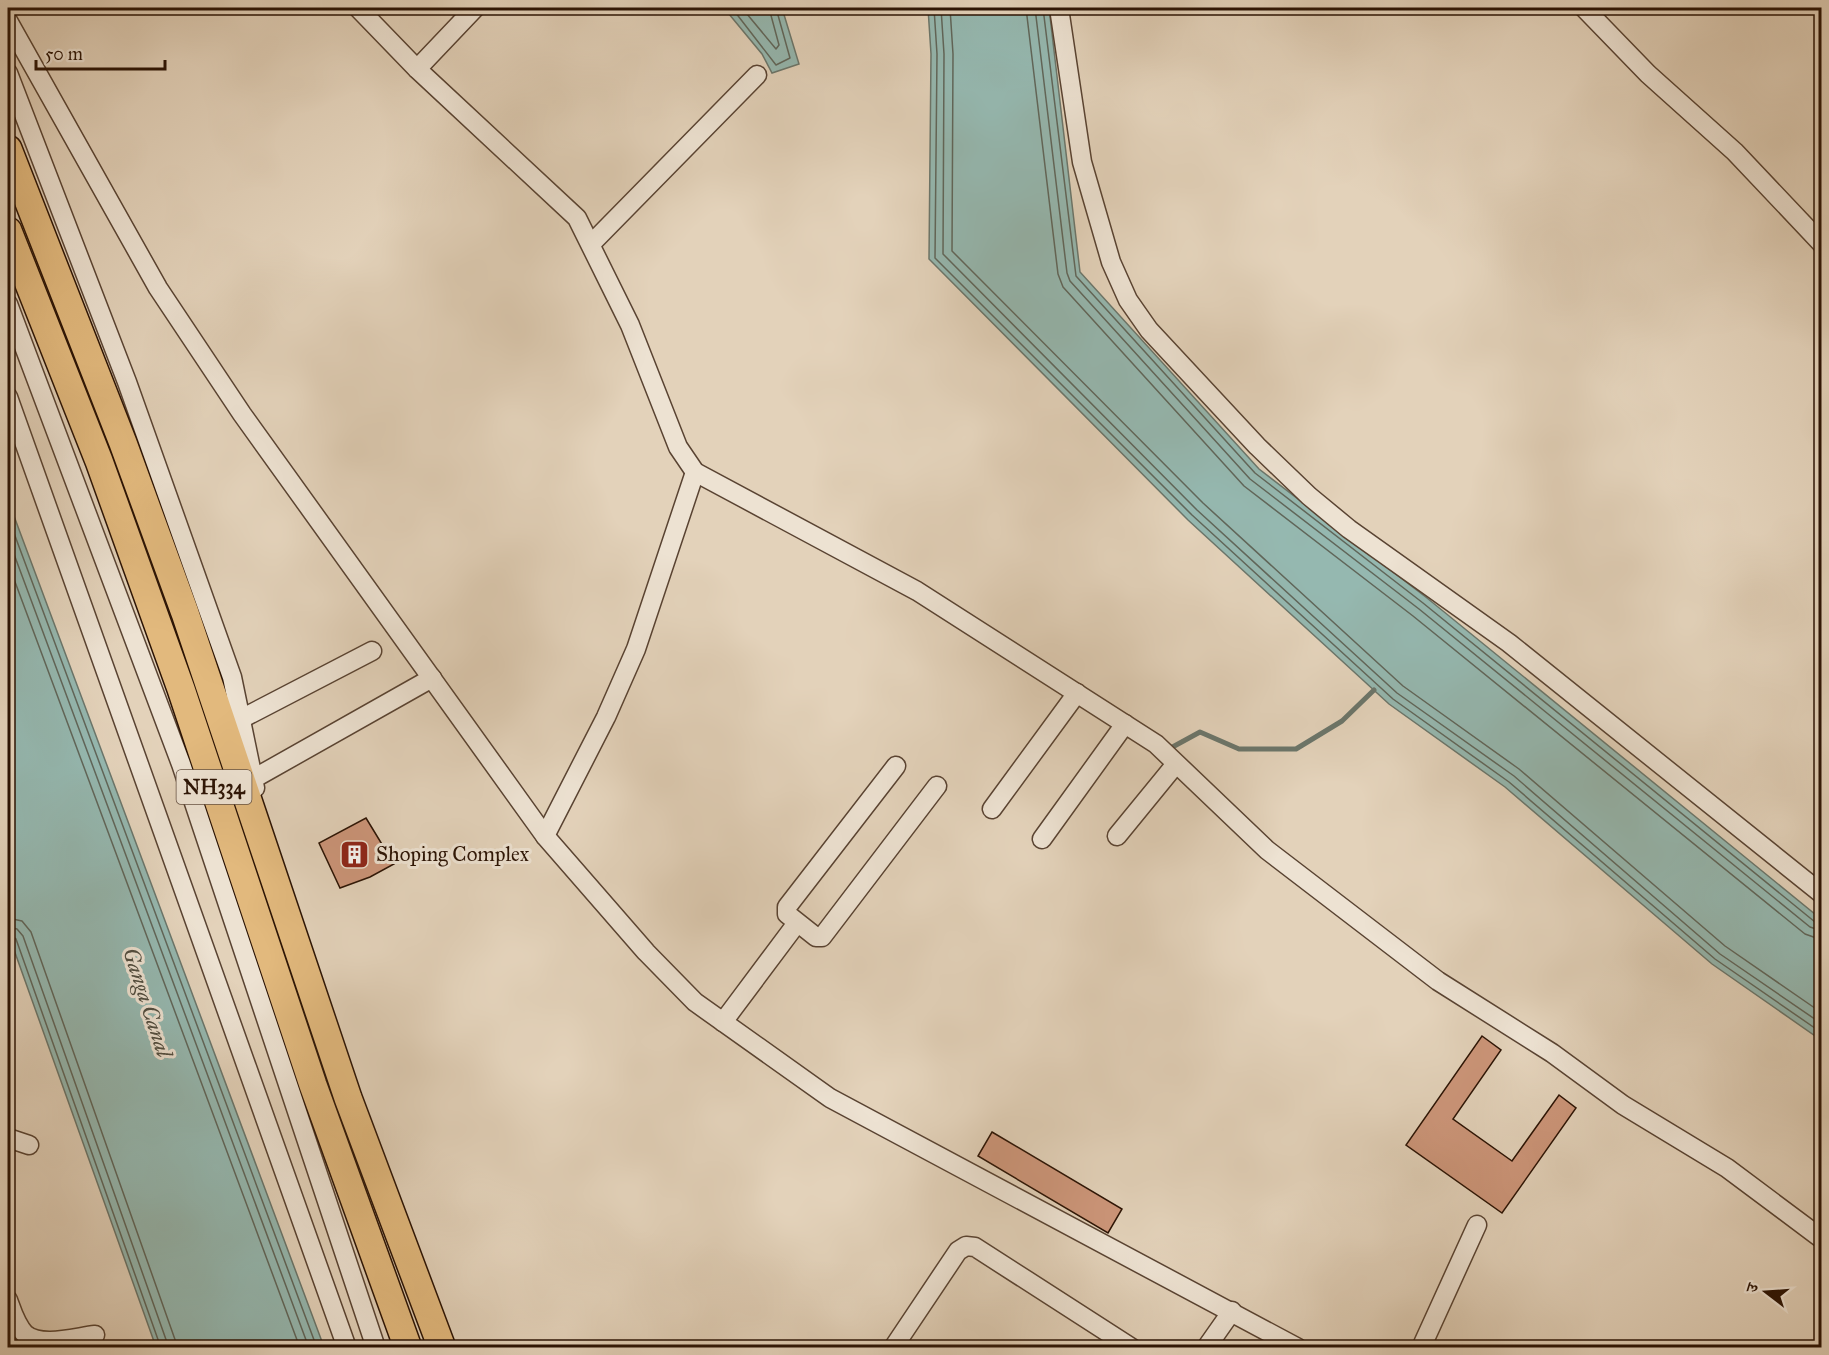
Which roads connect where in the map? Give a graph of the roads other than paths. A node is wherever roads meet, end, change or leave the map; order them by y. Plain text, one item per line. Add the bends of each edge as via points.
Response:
1 (358, 8) edge
2 (475, 8) edge
3 (1059, 8) edge
4 (1584, 8) edge
5 (8, 21) edge
6 (417, 69) junction
7 (8, 73) edge
8 (757, 75) dead end
9 (8, 148) edge
10 (8, 231) edge
11 (591, 244) junction
12 (1821, 244) edge
13 (8, 304) edge
14 (8, 397) edge
15 (695, 472) junction
16 (372, 651) dead end
17 (432, 678) junction
18 (1077, 693) junction
19 (241, 719) junction
20 (1125, 724) junction
21 (1175, 765) junction
22 (896, 766) dead end
23 (253, 779) junction
24 (937, 786) dead end
25 (992, 809) dead end
26 (545, 836) junction
27 (1118, 836) dead end
28 (1042, 839) dead end
29 (271, 866) junction
30 (1821, 894) edge
31 (797, 923) junction
32 (723, 1022) junction
33 (8, 1138) edge
34 (28, 1145) dead end
35 (1477, 1225) dead end
36 (1821, 1239) edge
37 (8, 1300) edge
38 (1232, 1311) junction
39 (95, 1335) dead end
40 (347, 1347) edge
41 (376, 1347) edge
42 (408, 1347) edge
43 (442, 1347) edge
44 (893, 1347) edge
45 (1132, 1347) edge
46 (1206, 1347) edge
47 (1298, 1347) edge
48 (1421, 1347) edge

1 - 6 street
2 - 6 street
3 - 30 street via 1082,162 1111,262 1128,300 1149,330 1309,496 1509,643
4 - 12 street via 1648,74 1735,152
5 - 17 street via 158,288 242,414
6 - 11 street via 577,218
7 - 19 street via 127,382 232,678
8 - 11 street
9 - 29 highway, NH334 via 123,443
10 - 42 highway, NH334 via 99,461 181,689 313,1085
11 - 15 street via 630,325 678,447
13 - 41 street via 181,764
14 - 40 street
15 - 18 street via 917,591
15 - 26 street via 636,649
16 - 19 street
17 - 23 street
17 - 26 street
18 - 20 street
18 - 25 street
19 - 23 street
20 - 21 street via 1156,744
20 - 28 street
21 - 27 street
21 - 36 street via 1267,850 1438,981 1552,1053 1623,1105 1726,1168
22 - 31 street via 787,907 787,914
23 - 29 street
24 - 31 street via 822,937
26 - 32 street via 646,952 694,1002
29 - 43 highway, NH334 via 348,1098
31 - 32 street
32 - 38 street via 830,1098
33 - 34 street
35 - 48 street
37 - 39 street via 19,1326 35,1339
38 - 46 street
38 - 47 street
44 - 45 street via 958,1251 966,1246 975,1247

